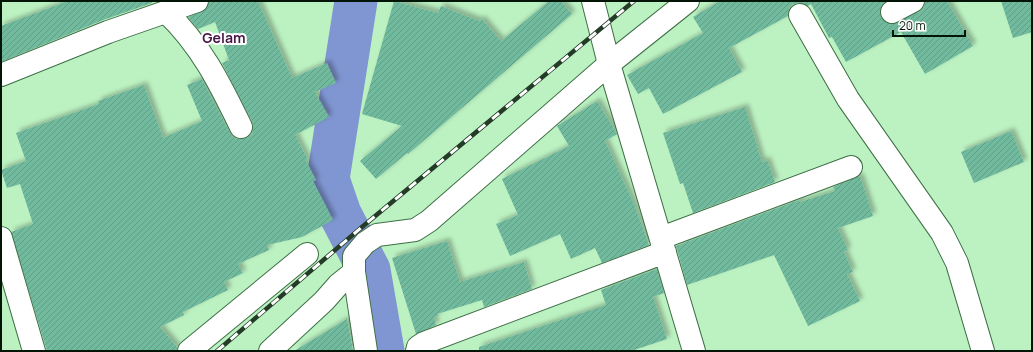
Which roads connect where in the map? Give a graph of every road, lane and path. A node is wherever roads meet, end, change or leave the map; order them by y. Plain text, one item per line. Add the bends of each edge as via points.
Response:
1 (197, 1) edge
2 (688, 1) edge
3 (913, 1) edge
4 (597, 3) edge
5 (166, 12) junction
6 (892, 12) dead end
7 (800, 15) dead end
8 (609, 64) junction
9 (1, 75) edge
10 (241, 127) dead end
11 (852, 167) dead end
12 (1, 238) edge
13 (663, 245) junction
14 (307, 254) dead end
15 (358, 257) junction
16 (34, 351) edge
17 (189, 351) edge
18 (270, 351) edge
19 (366, 351) edge
20 (417, 351) edge
21 (694, 351) edge
22 (983, 351) edge

1 - 5 street
2 - 8 street
3 - 6 street
4 - 8 street
5 - 9 street via 108,32
5 - 10 street via 184,29 203,56
7 - 22 street via 848,99 942,233 957,263
8 - 13 street
8 - 15 street via 429,221 415,230 377,235
11 - 13 street
12 - 16 street
13 - 20 street via 424,343
13 - 21 street
14 - 17 street
15 - 18 street via 324,301
15 - 19 street

